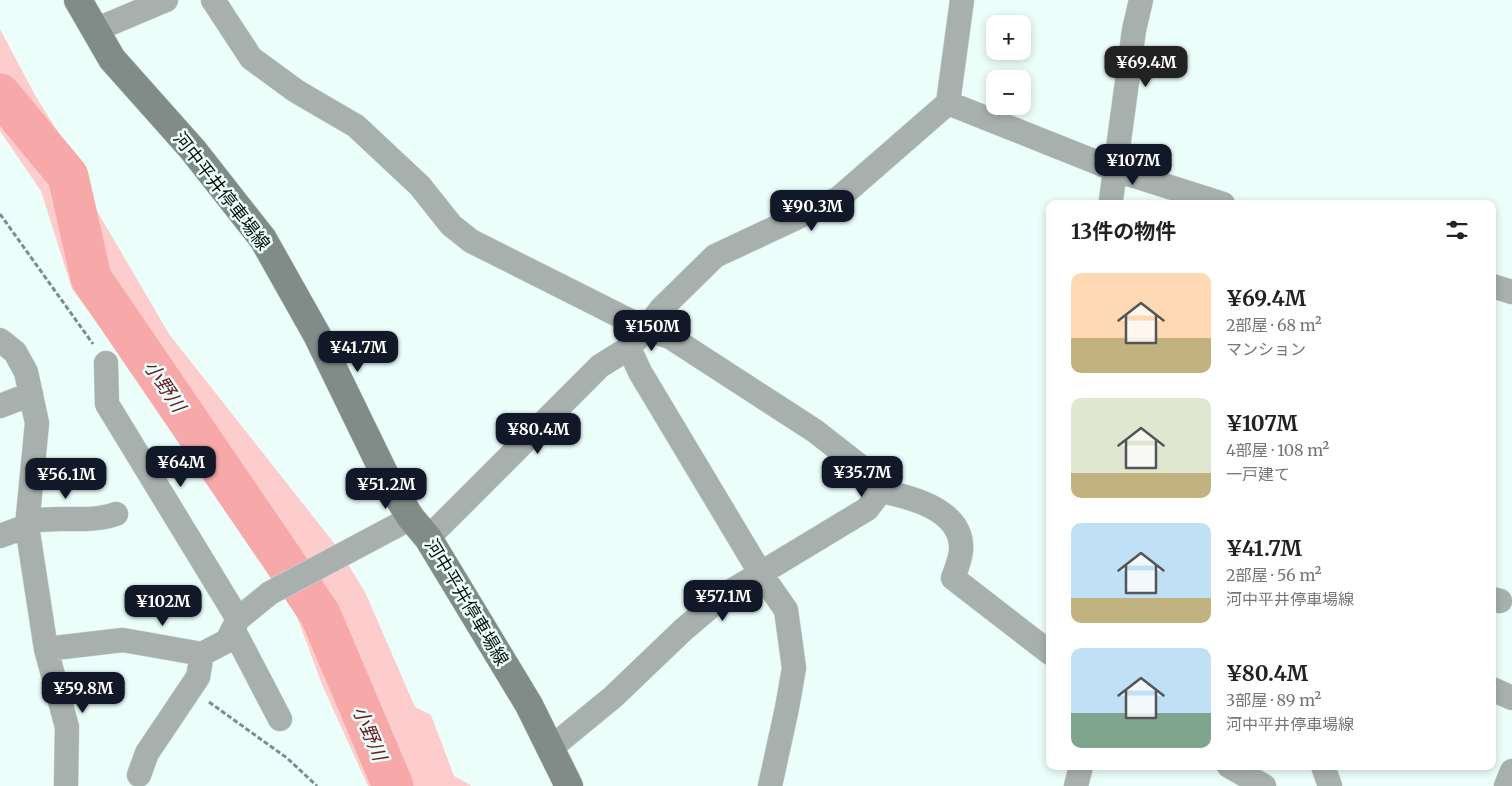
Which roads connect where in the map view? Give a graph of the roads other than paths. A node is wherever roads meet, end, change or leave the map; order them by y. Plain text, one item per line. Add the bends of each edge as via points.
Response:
1 (78, 0) edge
2 (166, 0) edge
3 (213, 0) edge
4 (962, 0) edge
5 (1141, 0) edge
6 (94, 30) junction
7 (948, 103) junction
8 (1116, 170) junction
9 (1111, 200) edge
10 (1210, 200) edge
11 (1496, 287) edge
12 (1512, 292) edge
13 (646, 329) junction
14 (0, 340) edge
15 (629, 348) junction
16 (106, 363) road end
17 (31, 394) junction
18 (0, 406) edge
19 (881, 490) junction
20 (116, 514) dead end
21 (411, 518) junction
22 (27, 524) junction
23 (0, 536) edge
24 (428, 538) junction
25 (760, 574) junction
26 (236, 625) junction
27 (46, 648) junction
28 (1046, 650) edge
29 (202, 654) junction
30 (1496, 691) edge
31 (1512, 698) edge
32 (280, 719) dead end
33 (552, 747) junction
34 (1080, 770) edge
35 (1236, 770) edge
36 (1324, 770) edge
37 (1512, 771) edge
38 (139, 775) dead end
39 (66, 786) edge
40 (569, 786) edge
41 (770, 786) edge
42 (1076, 786) edge
43 (1264, 786) edge
44 (1330, 786) edge
45 (1506, 786) edge

1 - 6 main road, 河中平井停車場線
2 - 6 street
3 - 13 street via 251,58 296,91 356,126 420,186 451,225 471,240
4 - 7 street
5 - 8 street via 1134,30
6 - 21 main road, 河中平井停車場線 via 112,59 193,150 263,239 317,335 388,483
7 - 8 street
7 - 13 street via 839,198 715,256 661,309
8 - 9 street
8 - 10 street
11 - 12 street
13 - 15 street
13 - 19 street via 670,337 815,430 870,474
14 - 17 street via 15,352 26,372
15 - 24 street via 600,366
15 - 25 street via 640,372
16 - 26 street via 107,404
17 - 18 street
17 - 22 street via 37,422
19 - 25 street via 866,509
19 - 28 street via 936,507 956,529 961,551 953,578
20 - 22 street via 92,520 42,519
21 - 24 main road, 河中平井停車場線
21 - 26 street via 270,593
22 - 23 street
22 - 27 street
24 - 33 main road, 河中平井停車場線
25 - 33 street via 723,596 613,697
25 - 41 street via 786,610 794,668
26 - 29 street via 227,641
26 - 32 street
27 - 29 street via 123,640
27 - 39 street via 67,727
29 - 38 street via 198,677 147,753
30 - 31 street
33 - 40 main road, 河中平井停車場線
34 - 42 street
35 - 43 street
36 - 44 street
37 - 45 street

